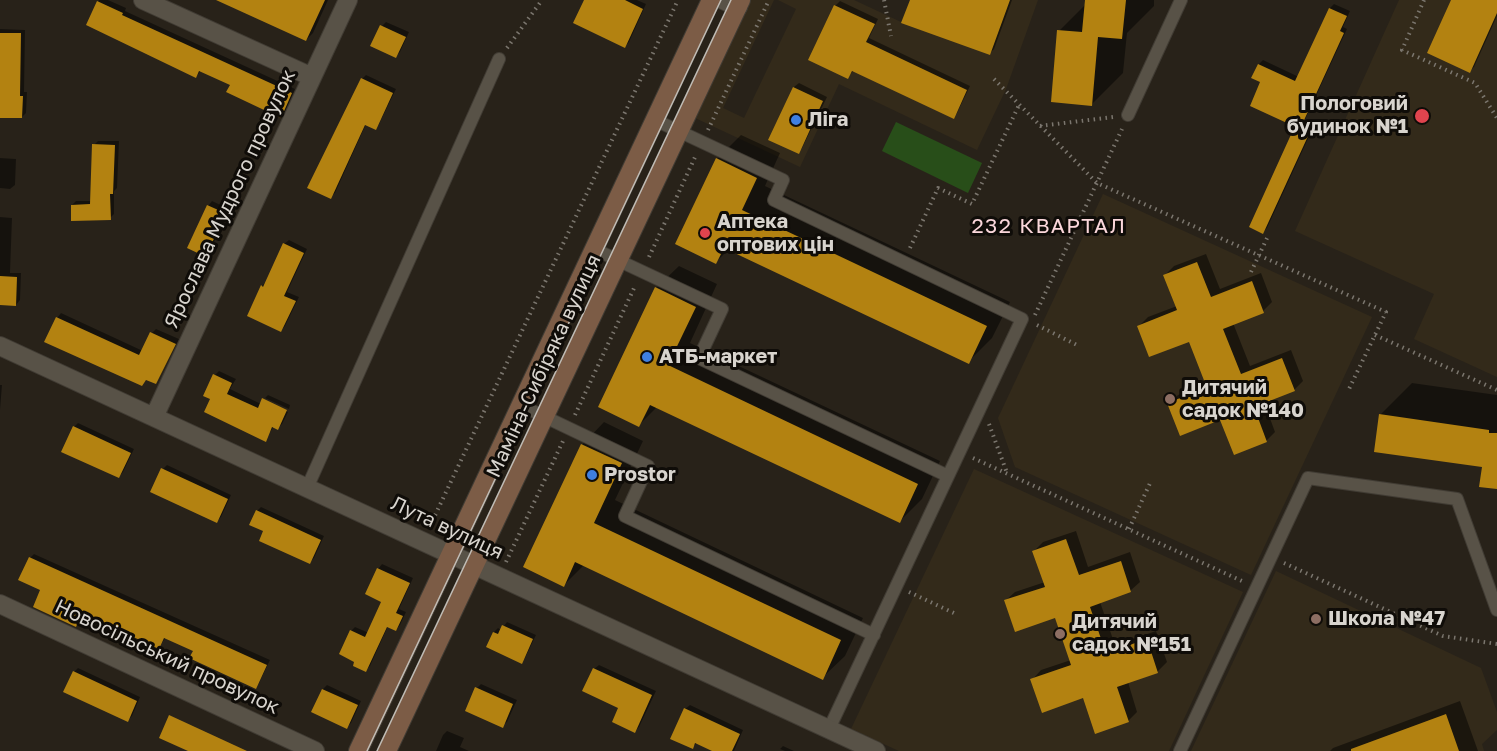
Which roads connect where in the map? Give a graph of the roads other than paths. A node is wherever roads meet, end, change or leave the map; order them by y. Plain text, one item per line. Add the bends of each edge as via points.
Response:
1 (143, 0) edge
2 (348, 0) edge
3 (711, 0) edge
4 (1181, 0) edge
5 (734, 2) edge
6 (499, 59) road end
7 (312, 77) junction
8 (1128, 115) road end
9 (655, 120) junction
10 (680, 131) junction
11 (594, 249) junction
12 (619, 260) junction
13 (0, 346) edge
14 (520, 405) junction
15 (154, 417) junction
16 (545, 417) junction
17 (948, 476) junction
18 (307, 488) junction
19 (450, 554) junction
20 (475, 566) junction
21 (0, 604) edge
22 (1497, 610) edge
23 (874, 635) junction
24 (829, 729) junction
25 (315, 751) edge
26 (358, 751) edge
27 (387, 751) edge
28 (876, 751) edge
29 (1180, 751) edge

1 - 7 street
2 - 7 street, Ярослава Мудрого провулок
3 - 9 main road, Маміна-Сибіряка вулиця
4 - 8 lane
5 - 10 main road, Маміна-Сибіряка вулиця
6 - 18 lane
7 - 15 street, Ярослава Мудрого провулок
9 - 10 lane
9 - 11 main road, Маміна-Сибіряка вулиця
10 - 12 main road, Маміна-Сибіряка вулиця
10 - 17 lane via 783,180 774,200 1022,319
11 - 12 lane
11 - 14 main road, Маміна-Сибіряка вулиця
12 - 16 main road, Маміна-Сибіряка вулиця
12 - 17 lane via 722,309 699,358
13 - 15 street, Лута вулиця
14 - 16 lane
14 - 19 main road, Маміна-Сибіряка вулиця
15 - 18 street, Лута вулиця
16 - 20 main road, Маміна-Сибіряка вулиця
16 - 23 lane via 648,466 625,516
17 - 23 lane
18 - 19 street, Лута вулиця
19 - 20 street, Лута вулиця
19 - 26 main road, Маміна-Сибіряка вулиця
20 - 24 street, Лута вулиця
20 - 27 main road, Маміна-Сибіряка вулиця
21 - 25 street, Новосільський провулок
22 - 29 lane via 1457,499 1308,478
23 - 24 lane
24 - 28 street, Лута вулиця

